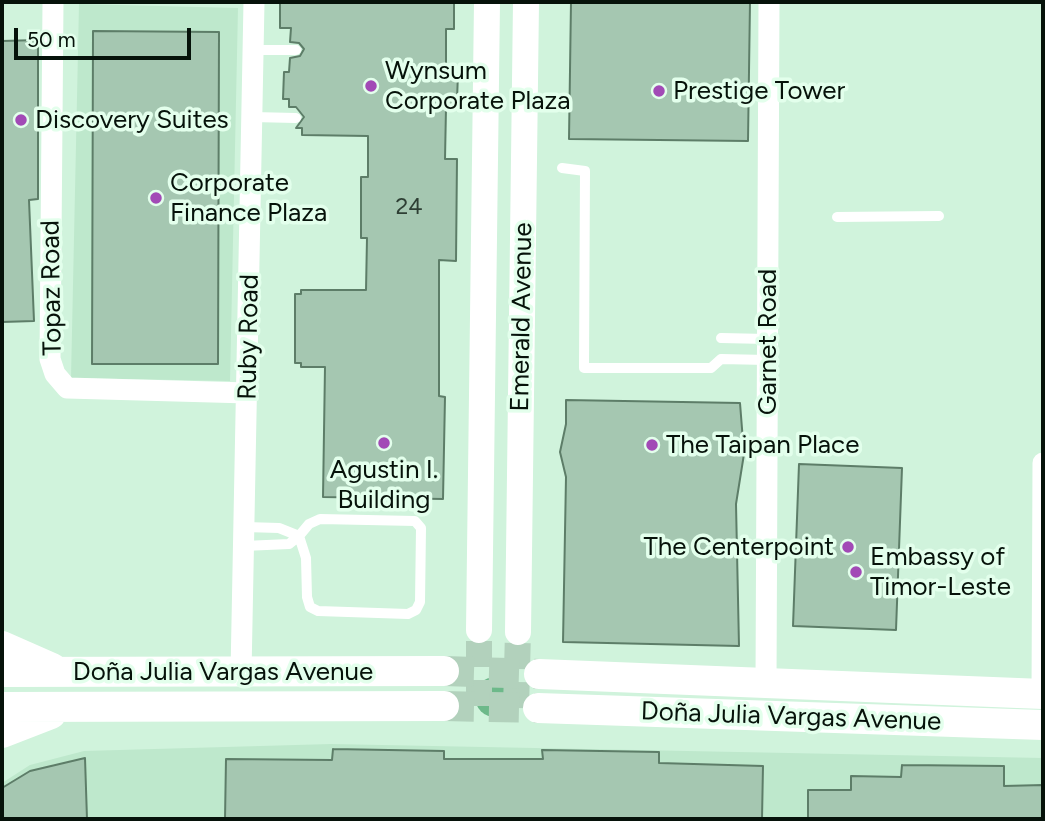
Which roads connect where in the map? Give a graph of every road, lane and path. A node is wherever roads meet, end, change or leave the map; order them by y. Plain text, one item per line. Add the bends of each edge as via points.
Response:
1 (53, 2) edge
2 (254, 2) edge
3 (487, 2) edge
4 (526, 2) edge
5 (769, 2) edge
6 (253, 50) junction
7 (296, 50) dead end
8 (252, 117) junction
9 (296, 117) dead end
10 (562, 168) dead end
11 (939, 216) dead end
12 (837, 217) dead end
13 (721, 338) dead end
14 (767, 349) junction
15 (248, 393) junction
16 (1043, 463) edge
17 (244, 536) junction
18 (299, 536) junction
19 (479, 630) tunnel mouth
20 (518, 632) tunnel mouth
21 (2, 646) edge
22 (444, 671) tunnel mouth
23 (2, 672) edge
24 (62, 672) junction
25 (241, 673) junction
26 (539, 674) tunnel mouth
27 (766, 681) junction
28 (1042, 694) edge
29 (444, 706) tunnel mouth
30 (2, 707) edge
31 (71, 707) junction
32 (538, 708) tunnel mouth
33 (1043, 725) edge
34 (2, 733) edge

1 - 15 street, Topaz Road via 50,359 55,374 67,388
2 - 6 street, Ruby Road
3 - 19 street, Emerald Avenue
4 - 20 street, Emerald Avenue
5 - 14 street, Garnet Road
6 - 7 lane
6 - 8 street, Ruby Road
8 - 9 lane
8 - 15 street, Ruby Road
10 - 14 lane via 585,171 583,367 711,368 721,359
11 - 12 lane
13 - 14 lane
14 - 27 street, Garnet Road
15 - 17 street, Ruby Road
16 - 28 street
17 - 18 lane via 279,528
17 - 18 lane via 279,546
17 - 25 street, Ruby Road
18 - 18 lane via 306,558 310,607 318,611 416,610 420,602 421,528 415,521 320,519
21 - 24 main road
22 - 25 main road, Doña Julia Vargas Avenue
23 - 24 main road, Doña Julia Vargas Avenue
24 - 25 main road, Doña Julia Vargas Avenue
26 - 27 main road, Doña Julia Vargas Avenue
27 - 28 main road, Doña Julia Vargas Avenue
29 - 31 main road, Doña Julia Vargas Avenue
30 - 31 main road, Doña Julia Vargas Avenue
31 - 34 main road
32 - 33 main road, Doña Julia Vargas Avenue

